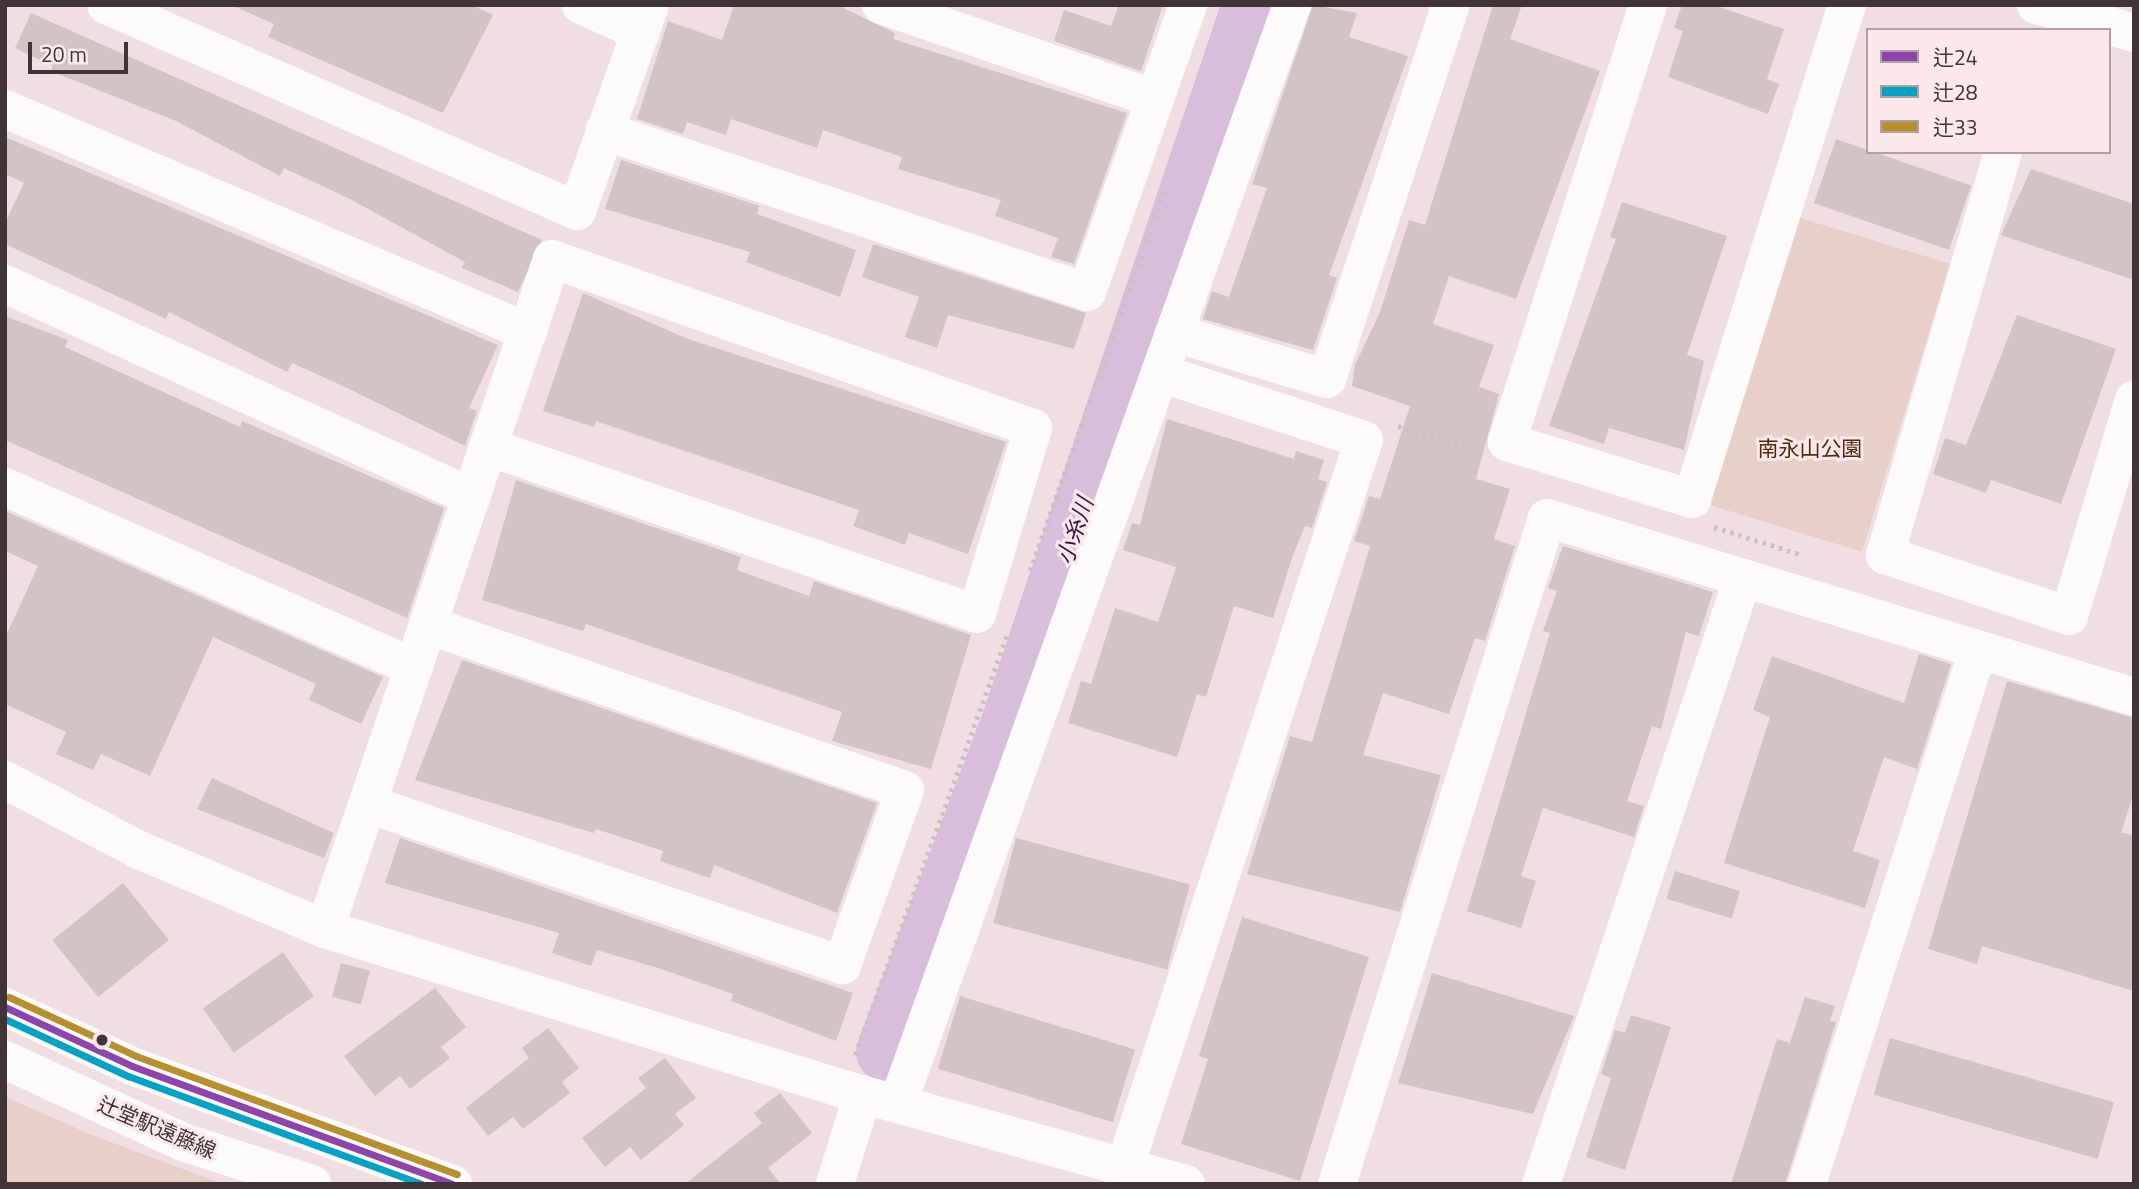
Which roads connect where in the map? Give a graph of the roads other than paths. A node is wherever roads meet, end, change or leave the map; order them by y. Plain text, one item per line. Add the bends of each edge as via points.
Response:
1 (106, 5) edge
2 (581, 5) edge
3 (881, 5) edge
4 (1188, 5) edge
5 (1292, 5) edge
6 (1451, 5) edge
7 (1648, 5) edge
8 (1847, 5) edge
9 (2040, 14) edge
10 (645, 18) edge
11 (2109, 28) edge
12 (2111, 28) edge
13 (2134, 33) edge
14 (1155, 99) junction
15 (5, 109) edge
16 (604, 131) junction
17 (2002, 154) edge
18 (5, 284) edge
19 (527, 332) junction
20 (1174, 333) junction
21 (1160, 373) junction
22 (2134, 400) edge
23 (488, 447) junction
24 (5, 486) edge
25 (472, 497) junction
26 (1743, 578) junction
27 (428, 625) junction
28 (1978, 650) junction
29 (414, 667) junction
30 (2134, 697) edge
31 (5, 780) edge
32 (368, 804) junction
33 (325, 929) junction
34 (5, 1007) edge
35 (5, 1060) edge
36 (881, 1097) junction
37 (1125, 1166) junction
38 (312, 1184) edge
39 (453, 1184) edge
40 (835, 1184) edge
41 (1186, 1184) edge
42 (1337, 1184) edge
43 (1541, 1184) edge
44 (1807, 1184) edge

1 - 16 street via 577,211
2 - 10 street
3 - 14 street
4 - 14 street
5 - 20 street
6 - 20 street via 1327,379
7 - 8 street via 1507,442 1692,499
9 - 11 street
10 - 16 street
12 - 13 street
14 - 16 street via 1087,292
15 - 19 street
17 - 22 street via 1885,555 2069,616
18 - 25 street
19 - 23 street
19 - 23 street via 552,259 1033,428 977,614
20 - 21 street
21 - 36 street
21 - 37 street via 1364,439
23 - 25 street
24 - 29 street
25 - 27 street
26 - 28 street
26 - 42 street via 1547,518
26 - 43 street
27 - 29 street
27 - 32 street via 905,790 842,965
28 - 30 street
28 - 44 street
29 - 32 street
31 - 33 street via 139,850
32 - 33 street
33 - 36 street
34 - 39 street via 132,1066
35 - 38 street, 辻堂駅遠藤線 via 183,1142
36 - 37 street
36 - 40 street
37 - 41 street

